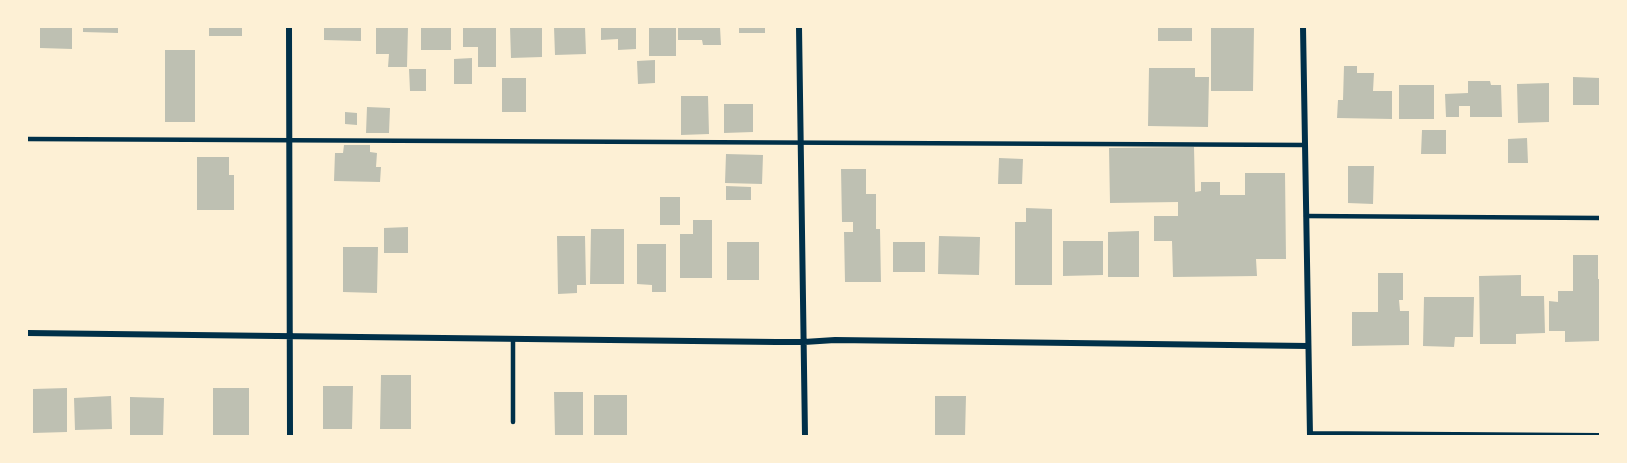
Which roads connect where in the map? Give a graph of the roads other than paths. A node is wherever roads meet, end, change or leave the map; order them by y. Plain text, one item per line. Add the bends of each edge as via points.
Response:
1 (288, 27) edge
2 (800, 27) edge
3 (1303, 27) edge
4 (27, 139) edge
5 (290, 141) junction
6 (801, 143) junction
7 (1305, 145) junction
8 (1306, 216) junction
9 (1600, 218) edge
10 (27, 333) edge
11 (290, 337) junction
12 (513, 339) junction
13 (804, 342) junction
14 (1308, 346) junction
15 (513, 422) dead end
16 (1310, 435) edge
17 (290, 436) edge
18 (805, 436) edge
19 (1600, 436) edge

1 - 5 street
2 - 6 street
3 - 7 street
4 - 5 lane
5 - 6 lane
5 - 11 street
6 - 7 lane
6 - 13 street
7 - 8 street
8 - 9 lane
8 - 14 street
10 - 11 street
11 - 12 street
11 - 17 street
12 - 13 street
12 - 15 lane
13 - 14 street
13 - 18 street
14 - 16 street
16 - 19 street

